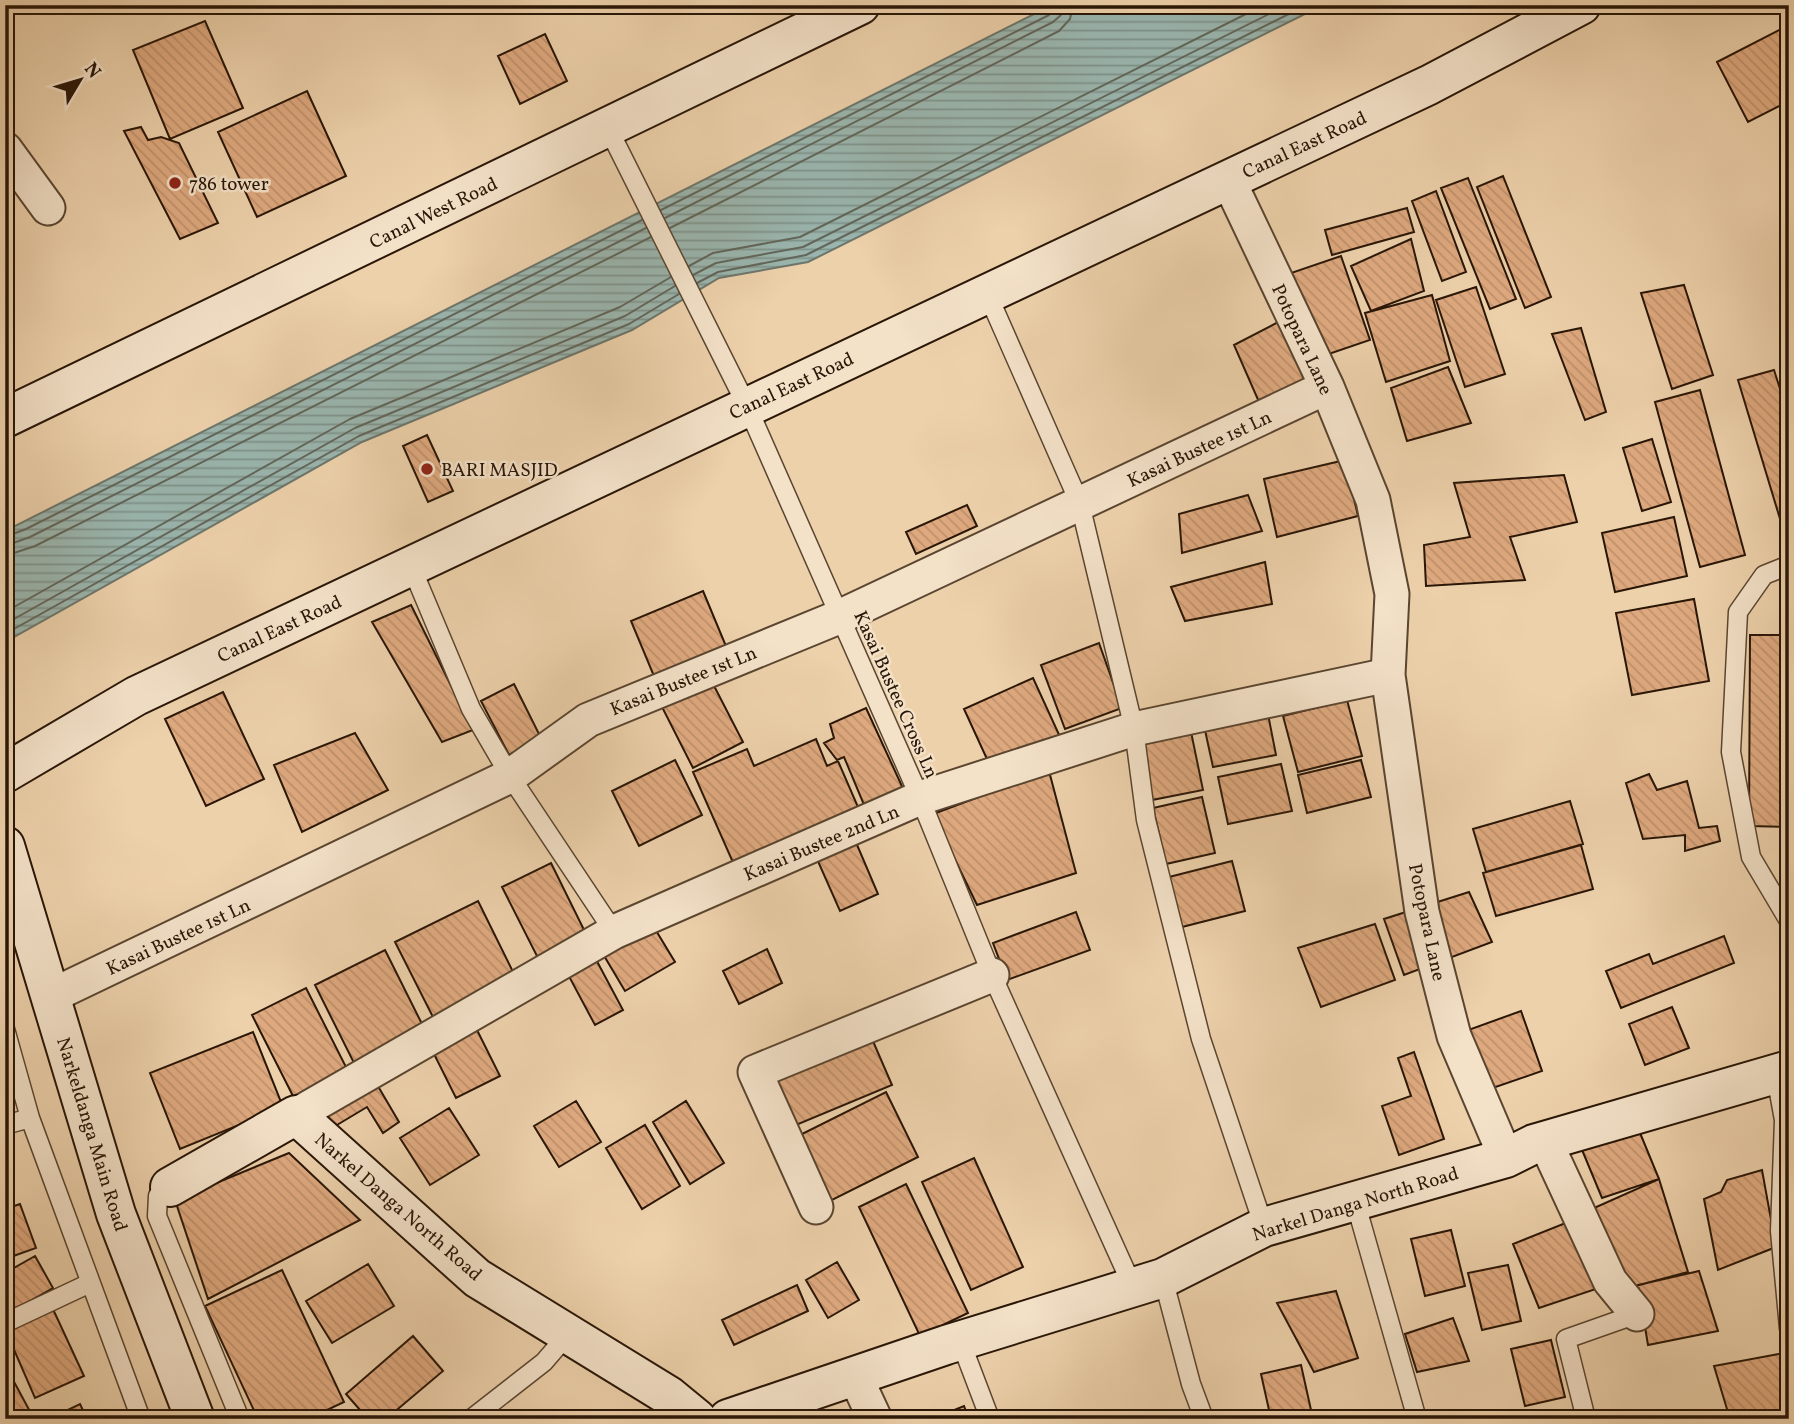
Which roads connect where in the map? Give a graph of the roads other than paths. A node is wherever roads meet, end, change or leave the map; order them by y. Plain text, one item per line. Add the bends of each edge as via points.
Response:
1 (860, 5) edge
2 (1581, 5) edge
3 (608, 128) junction
4 (5, 149) edge
5 (1228, 179) junction
6 (48, 208) dead end
7 (987, 293) junction
8 (1327, 387) junction
9 (747, 406) junction
10 (5, 418) edge
11 (1080, 504) junction
12 (1789, 565) edge
13 (411, 566) junction
14 (839, 617) junction
15 (1388, 675) junction
16 (1134, 729) junction
17 (5, 773) edge
18 (510, 776) junction
19 (920, 798) junction
20 (5, 846) edge
21 (1784, 902) edge
22 (1789, 921) edge
23 (614, 932) junction
24 (992, 975) junction
25 (51, 996) junction
26 (5, 1029) edge
27 (1782, 1073) edge
28 (296, 1115) junction
29 (30, 1118) junction
30 (5, 1125) edge
31 (1545, 1141) junction
32 (1506, 1158) junction
33 (170, 1187) joint
34 (1355, 1201) junction
35 (816, 1207) dead end
36 (1264, 1227) junction
37 (1148, 1282) junction
38 (90, 1283) junction
39 (1637, 1314) joint
40 (5, 1323) edge
41 (1789, 1328) edge
42 (568, 1334) junction
43 (960, 1340) junction
44 (855, 1376) junction
45 (141, 1419) edge
46 (195, 1419) edge
47 (240, 1419) edge
48 (471, 1419) edge
49 (696, 1419) edge
50 (729, 1419) edge
51 (875, 1419) edge
52 (990, 1419) edge
53 (1204, 1419) edge
54 (1417, 1419) edge
55 (1587, 1419) edge

1 - 3 main road, Canal West Road
2 - 5 main road, Canal East Road via 1429,85
3 - 9 lane, Kasai Bustee Cross Ln
3 - 10 main road, Canal West Road
4 - 6 street
5 - 7 main road, Canal East Road
5 - 8 street, Potopara Lane
7 - 9 main road, Canal East Road
7 - 11 lane
8 - 11 street, Kasai Bustee 1st Ln
8 - 15 street, Potopara Lane via 1373,500 1392,594
9 - 13 main road, Canal East Road
9 - 14 lane, Kasai Bustee Cross Ln
11 - 14 street, Kasai Bustee 1st Ln
11 - 16 lane
12 - 21 lane via 1764,575 1738,612 1731,752 1751,857
13 - 17 main road, Canal East Road via 136,696
13 - 18 lane via 471,709
14 - 18 street, Kasai Bustee 1st Ln via 588,720
14 - 19 lane, Kasai Bustee Cross Ln
15 - 16 street, Kasai Bustee 2nd Ln
15 - 32 street, Potopara Lane via 1422,912 1454,1036
16 - 19 street, Kasai Bustee 2nd Ln
16 - 36 lane via 1146,820 1201,1039
18 - 23 lane
18 - 25 street, Kasai Bustee 1st Ln
19 - 23 street, Kasai Bustee 2nd Ln
19 - 24 lane, Kasai Bustee Cross Ln
20 - 25 main road, Narkeldanga Main Road
21 - 22 lane
23 - 28 street, Kasai Bustee 2nd Ln
24 - 35 street via 755,1072
24 - 37 lane, Kasai Bustee Cross Ln
25 - 46 main road, Narkeldanga Main Road via 116,1214
26 - 29 lane
27 - 31 main road, Narkel Danga North Road
27 - 41 lane via 1780,1231
28 - 33 main road
28 - 42 main road, Narkel Danga North Road via 477,1278
29 - 30 lane
29 - 38 lane
31 - 32 main road, Narkel Danga North Road
31 - 39 street via 1610,1282
32 - 34 main road, Narkel Danga North Road
33 - 47 lane via 158,1196 157,1216
34 - 36 main road, Narkel Danga North Road
34 - 54 lane
36 - 37 main road, Narkel Danga North Road
37 - 43 main road, Narkel Danga North Road
37 - 53 lane, Kasai Bustee Cross Ln
38 - 40 lane
38 - 45 lane
39 - 55 lane via 1566,1339
42 - 48 lane via 544,1362
42 - 49 main road, Narkel Danga North Road via 669,1396
43 - 44 main road, Narkel Danga North Road
43 - 52 lane
44 - 50 main road, Narkel Danga North Road
44 - 51 street

